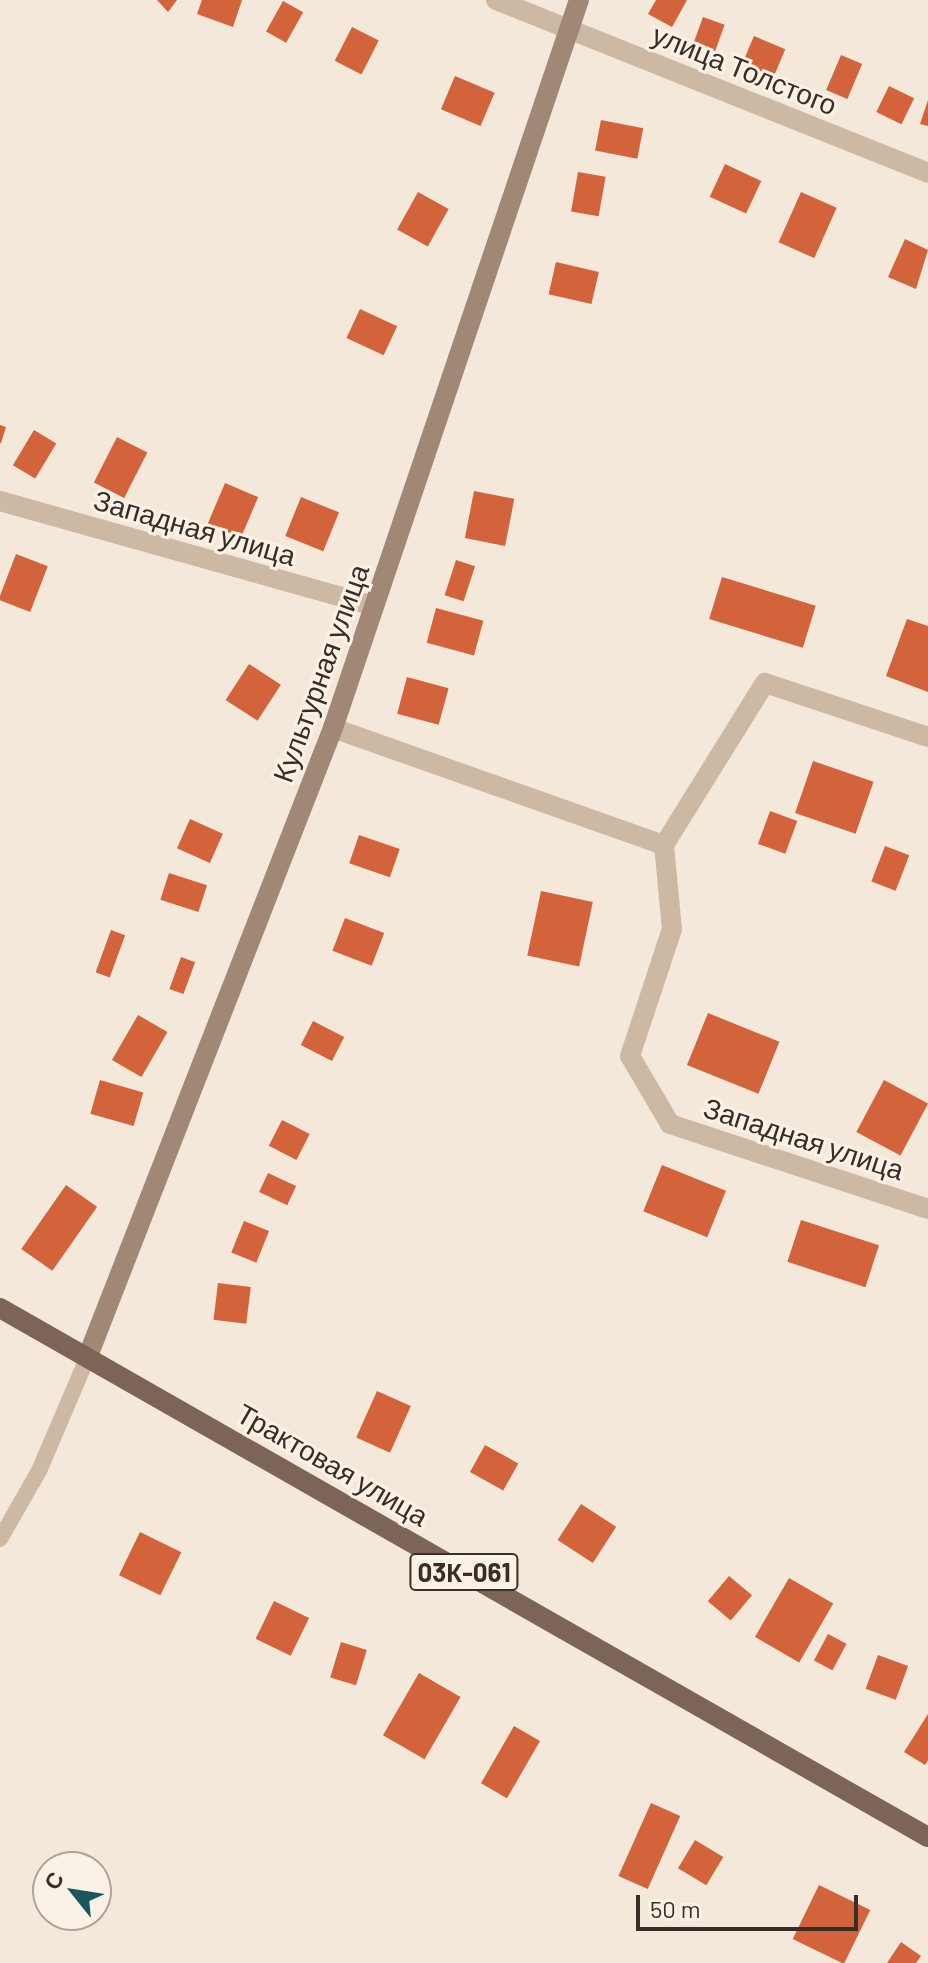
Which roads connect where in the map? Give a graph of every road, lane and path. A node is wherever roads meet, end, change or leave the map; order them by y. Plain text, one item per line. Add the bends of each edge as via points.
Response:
1 (496, 0) edge
2 (579, 0) edge
3 (568, 28) junction
4 (928, 173) edge
5 (0, 501) edge
6 (374, 606) junction
7 (333, 728) junction
8 (928, 737) edge
9 (664, 845) junction
10 (928, 1209) edge
11 (0, 1308) edge
12 (88, 1356) junction
13 (0, 1539) edge
14 (928, 1837) edge

1 - 3 street, улица Толстого
2 - 3 street, Культурная улица
3 - 4 street, улица Толстого
3 - 6 street, Культурная улица
5 - 6 street, Западная улица
6 - 7 street, Культурная улица
7 - 9 street
7 - 12 street, Культурная улица
8 - 9 street via 765,683
9 - 10 street, Западная улица via 672,929 630,1056 670,1124
11 - 12 main road, Трактовая улица / 03К-061
12 - 13 lane via 39,1471
12 - 14 main road, Трактовая улица / 03К-061

